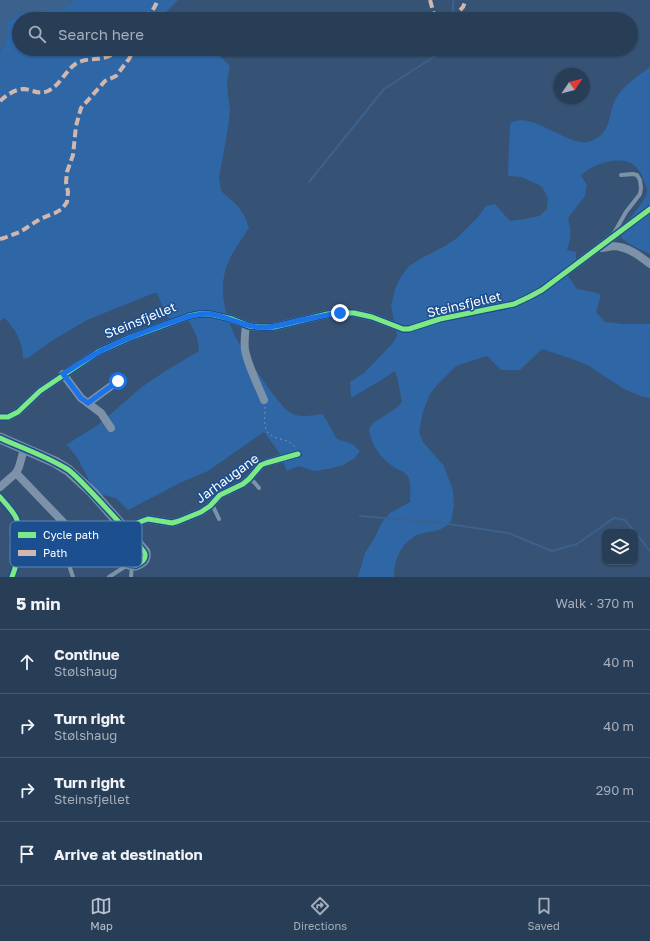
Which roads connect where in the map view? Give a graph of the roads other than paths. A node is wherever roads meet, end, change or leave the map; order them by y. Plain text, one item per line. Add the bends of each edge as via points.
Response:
1 (621, 175) dead end
2 (650, 209) edge
3 (614, 237) junction
4 (598, 248) junction
5 (650, 264) edge
6 (246, 325) junction
7 (63, 374) junction
8 (118, 381) dead end
9 (264, 400) road end
10 (88, 403) junction
11 (0, 417) edge
12 (111, 428) dead end
13 (0, 438) edge
14 (24, 449) junction
15 (298, 454) road end
16 (16, 474) junction
17 (249, 479) junction
18 (0, 487) edge
19 (258, 488) dead end
20 (212, 504) junction
21 (219, 519) dead end
22 (62, 521) edge
23 (117, 521) edge
24 (142, 521) edge
25 (142, 549) edge
26 (142, 562) edge
27 (70, 567) edge
28 (126, 567) edge
29 (73, 577) edge
30 (110, 577) edge

1 - 3 lane via 637,175 641,188 639,196 626,212
2 - 3 street, Steinsfjellet
3 - 4 street, Steinsfjellet
4 - 5 street via 613,246 628,249
4 - 6 street, Steinsfjellet via 542,290 514,304 409,329 372,317 340,313 274,327
6 - 7 street, Steinsfjellet via 210,314 189,316 158,326 98,352
6 - 9 street via 245,350
7 - 10 street via 81,398
7 - 11 street, Steinsfjellet via 18,412
8 - 10 street
10 - 12 street via 101,413
13 - 14 street
14 - 16 street
14 - 23 street via 68,470 92,492
15 - 17 street, Jarhaugane via 261,465
16 - 18 street
16 - 22 street
17 - 19 lane, Jarhaugane
17 - 20 street, Jarhaugane via 220,495
20 - 21 lane, Jarhaugane
20 - 24 street, Jarhaugane via 201,512 172,523 148,519
25 - 26 street via 145,557
27 - 29 lane
28 - 30 lane

